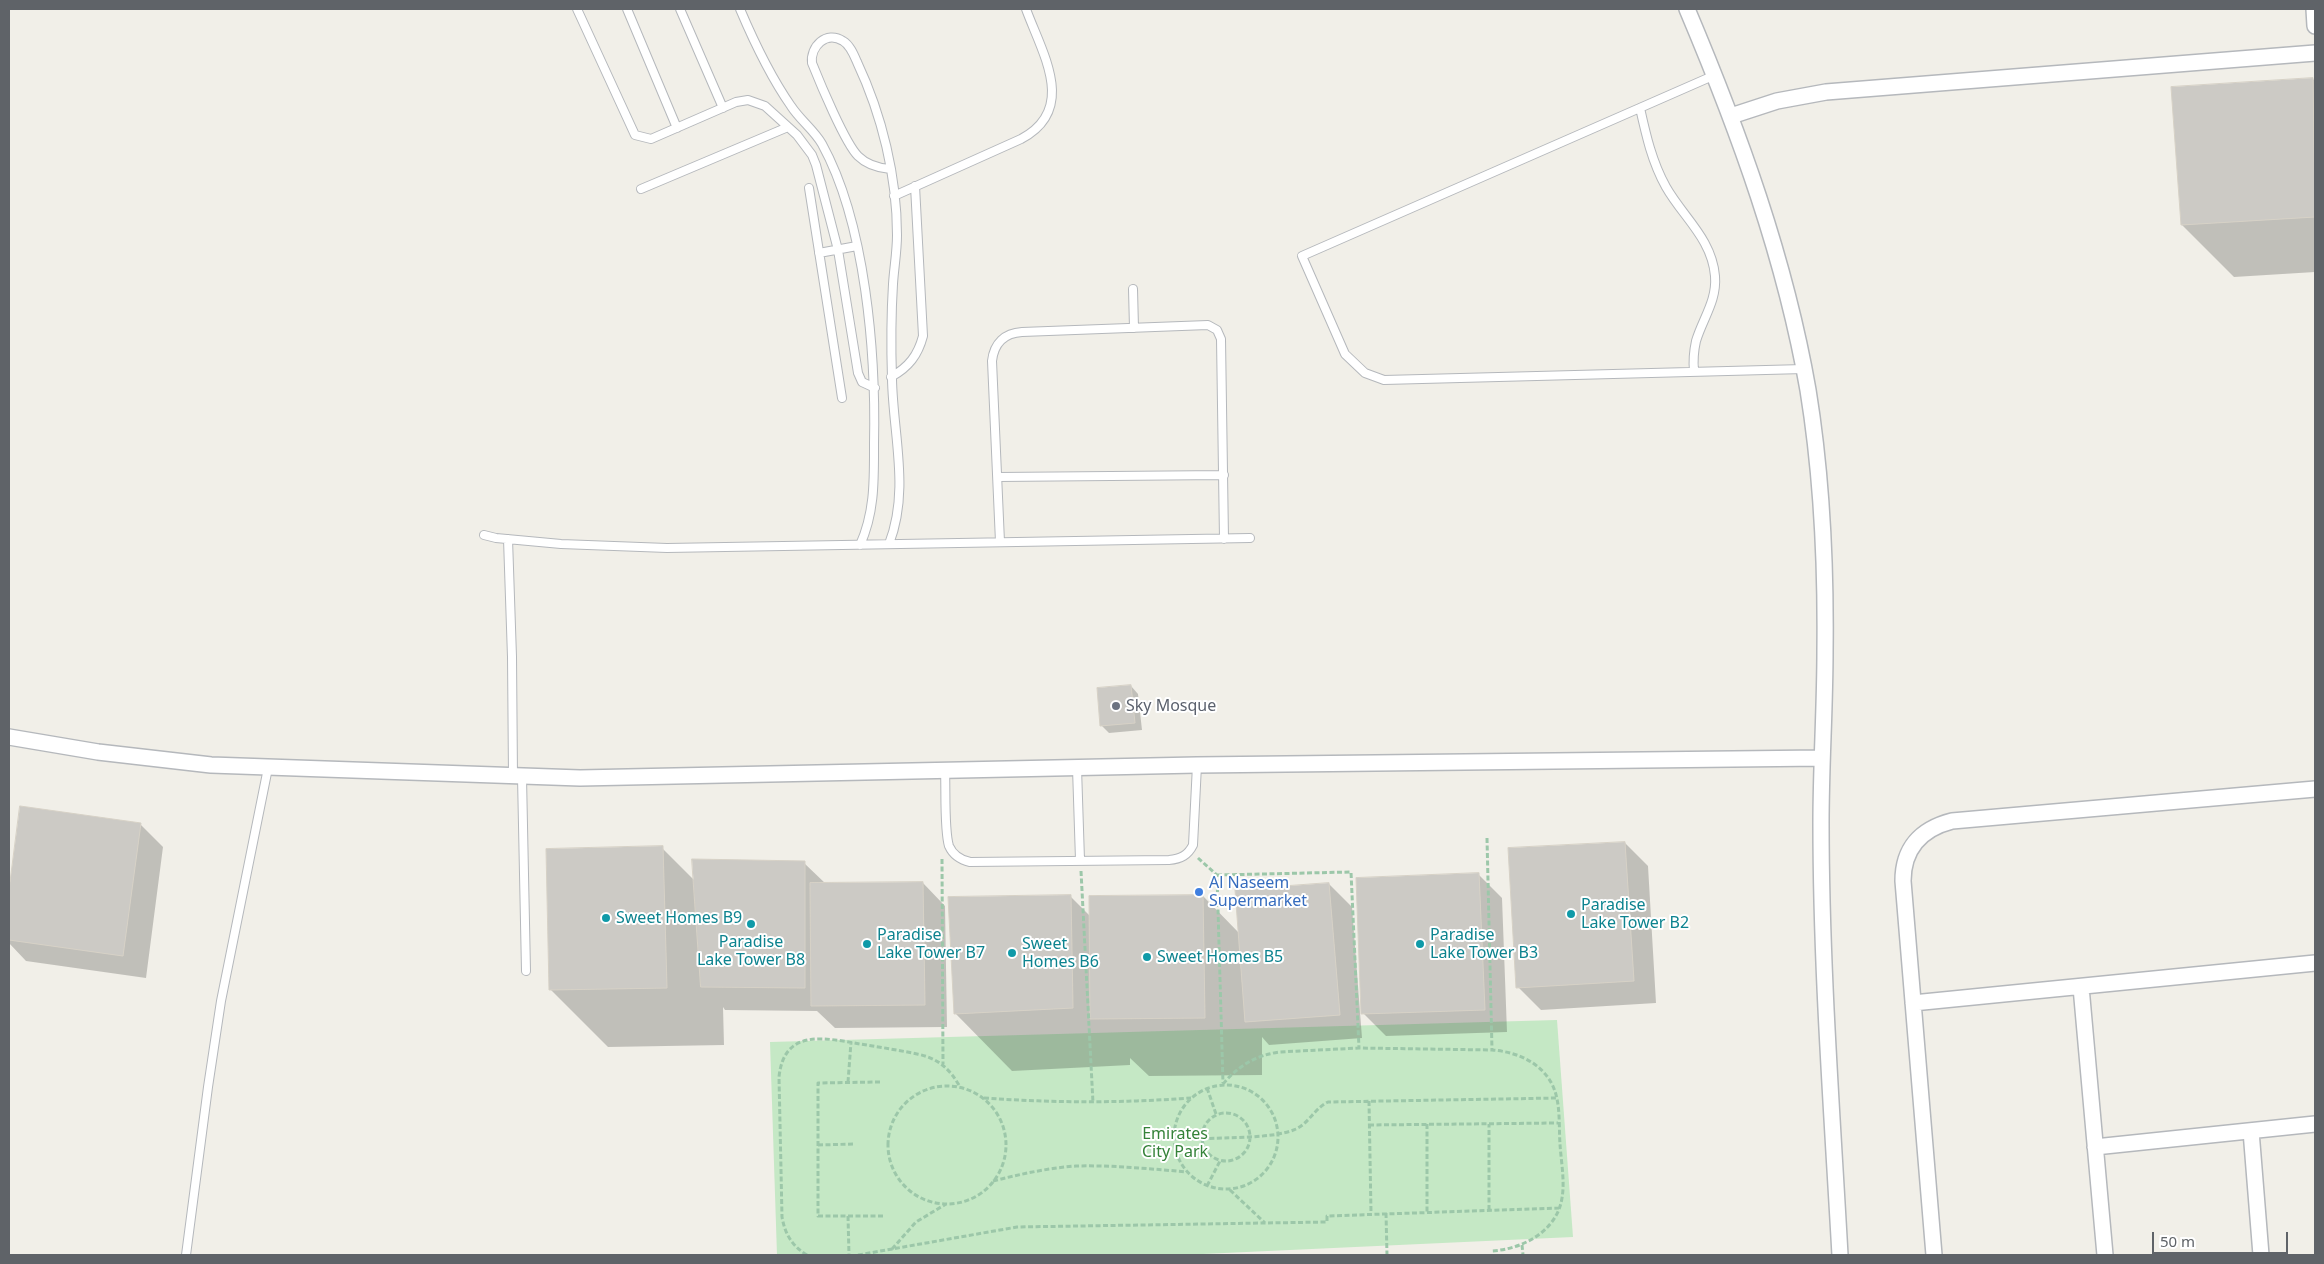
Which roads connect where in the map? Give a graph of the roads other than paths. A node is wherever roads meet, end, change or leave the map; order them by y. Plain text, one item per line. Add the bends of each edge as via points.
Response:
1 (577, 9) edge
2 (627, 9) edge
3 (680, 9) edge
4 (740, 9) edge
5 (1026, 9) edge
6 (1686, 9) edge
7 (2314, 9) edge
8 (2315, 26) edge
9 (2315, 53) edge
10 (1715, 75) junction
11 (723, 108) junction
12 (1640, 108) junction
13 (1731, 116) junction
14 (788, 127) junction
15 (677, 128) junction
16 (890, 169) junction
17 (915, 186) junction
18 (808, 188) dead end
19 (641, 189) dead end
20 (894, 196) junction
21 (857, 246) junction
22 (838, 250) junction
23 (819, 253) junction
24 (1134, 289) dead end
25 (1134, 328) junction
26 (869, 329) junction
27 (852, 331) junction
28 (1804, 369) junction
29 (1694, 371) junction
30 (892, 377) junction
31 (874, 388) junction
32 (842, 398) dead end
33 (892, 405) junction
34 (875, 407) junction
35 (1224, 475) junction
36 (998, 477) junction
37 (484, 534) dead end
38 (1224, 538) junction
39 (1250, 538) dead end
40 (508, 539) junction
41 (1000, 542) junction
42 (889, 544) junction
43 (860, 545) junction
44 (9, 737) edge
45 (1822, 758) junction
46 (1197, 765) junction
47 (268, 768) junction
48 (1077, 768) junction
49 (945, 771) junction
50 (517, 777) junction
51 (2315, 789) edge
52 (1080, 860) junction
53 (2315, 963) edge
54 (526, 971) dead end
55 (2081, 987) junction
56 (1913, 1003) junction
57 (2315, 1124) edge
58 (2251, 1131) junction
59 (2095, 1147) junction
60 (186, 1255) edge
61 (1840, 1255) edge
62 (1934, 1255) edge
63 (2104, 1255) edge
64 (2261, 1255) edge

1 - 15 lane via 635,135 645,139
2 - 15 lane
3 - 11 lane
4 - 21 lane via 762,57 790,105 822,144 839,185
5 - 17 lane via 1053,89 1050,110 1045,119 1039,128 1021,140
6 - 10 street
7 - 8 street
9 - 13 street via 1826,92 1777,101
10 - 12 lane
10 - 13 street
11 - 14 lane via 742,101 754,101 765,106
11 - 15 lane
12 - 29 lane via 1659,174 1705,242 1713,264 1713,300 1696,341
12 - 29 lane via 1302,256 1345,354 1358,368 1374,377 1394,380
13 - 28 street via 1776,251
14 - 19 lane
14 - 22 lane via 805,144 816,165
16 - 16 lane via 876,112 852,50 842,40 822,40 813,50 812,64 852,149 865,162
16 - 20 lane
17 - 20 lane
17 - 30 lane via 923,336 916,356
18 - 23 lane
20 - 30 lane
21 - 22 lane
21 - 26 lane
22 - 23 lane
22 - 27 lane
23 - 32 lane
24 - 25 lane
25 - 35 lane via 1208,325 1217,330 1221,339
25 - 36 lane via 1014,333 1001,340 992,361
26 - 27 lane
26 - 31 lane
27 - 31 lane via 859,378
28 - 29 lane
28 - 45 street via 1816,444 1824,541 1826,608
30 - 33 lane
31 - 34 lane
33 - 34 lane
33 - 42 lane via 901,489 898,518
34 - 43 lane via 872,504
35 - 36 lane
35 - 38 lane
36 - 41 lane
37 - 40 lane
38 - 39 lane
38 - 41 lane
40 - 43 lane via 667,548
40 - 50 lane
41 - 42 lane
42 - 43 lane
44 - 47 street via 154,760
45 - 46 street
45 - 61 street via 1823,957
46 - 48 street
46 - 52 lane via 1195,838 1190,850 1181,858
47 - 50 street
47 - 60 lane via 221,1001
48 - 49 street
48 - 52 lane
49 - 50 street via 647,778
49 - 52 lane via 948,840 957,856 970,862
50 - 54 lane
51 - 56 street via 1952,821 1934,826 1912,844 1904,862
53 - 55 street
55 - 56 street
55 - 59 street
56 - 62 street
57 - 58 street
58 - 59 street
58 - 64 street
59 - 63 street

